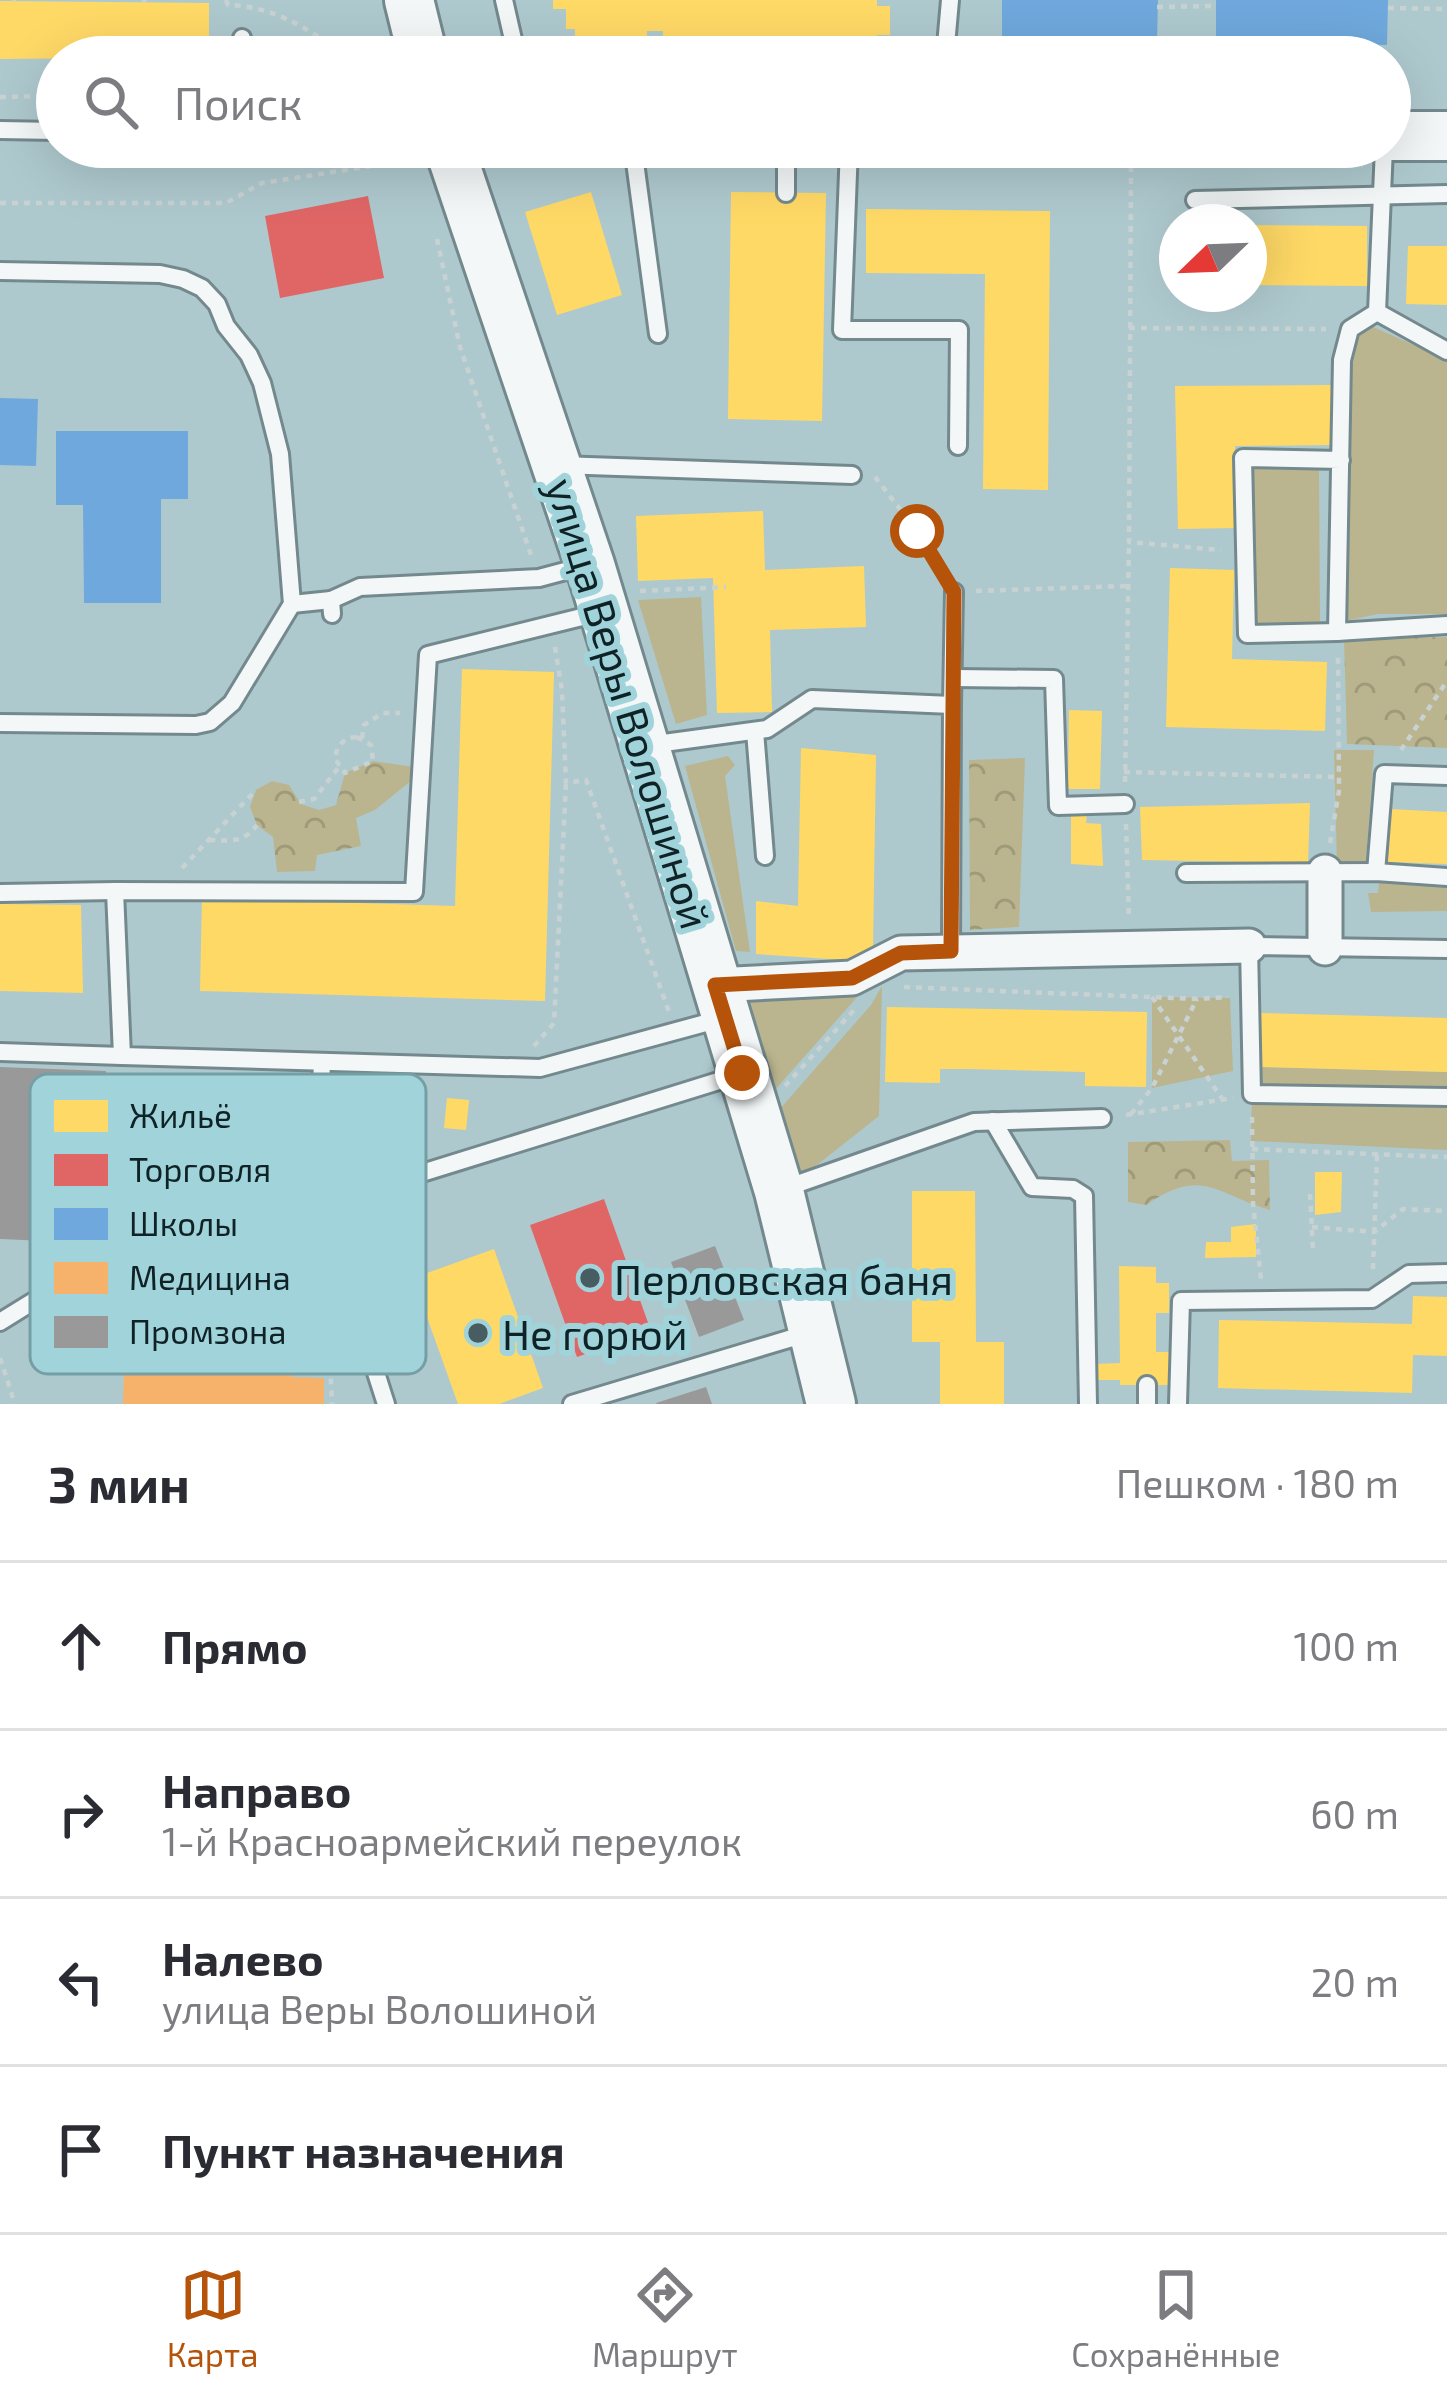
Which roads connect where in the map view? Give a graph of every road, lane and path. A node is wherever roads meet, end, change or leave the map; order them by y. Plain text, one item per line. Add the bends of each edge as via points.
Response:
1 (226, 0) edge
2 (409, 0) edge
3 (504, 0) edge
4 (950, 0) edge
5 (1216, 6) dead end
6 (1157, 7) dead end
7 (1388, 8) dead end
8 (1447, 9) edge
9 (319, 36) edge
10 (418, 36) edge
11 (512, 36) edge
12 (947, 36) edge
13 (36, 96) edge
14 (0, 97) edge
15 (0, 130) edge
16 (36, 131) edge
17 (1447, 136) edge
18 (1411, 144) edge
19 (351, 168) edge
20 (440, 168) edge
21 (635, 168) edge
22 (787, 168) edge
23 (848, 168) edge
24 (1131, 168) edge
25 (1383, 168) edge
26 (786, 193) dead end
27 (1447, 194) edge
28 (1380, 195) junction
29 (1195, 200) dead end
30 (0, 202) edge
31 (433, 222) dead end
32 (0, 271) edge
33 (1377, 312) junction
34 (1129, 328) junction
35 (1350, 329) junction
36 (658, 334) dead end
37 (1447, 351) edge
38 (958, 446) dead end
39 (1341, 460) junction
40 (559, 465) junction
41 (851, 475) joint
42 (1129, 542) junction
43 (1245, 552) junction
44 (538, 578) junction
45 (725, 586) dead end
46 (1126, 586) junction
47 (608, 589) junction
48 (954, 592) junction
49 (292, 604) junction
50 (551, 622) junction
51 (1447, 625) edge
52 (1337, 632) junction
53 (954, 678) junction
54 (1447, 682) edge
55 (952, 705) junction
56 (424, 714) junction
57 (0, 723) edge
58 (755, 731) junction
59 (362, 738) junction
60 (642, 747) junction
61 (339, 767) junction
62 (1124, 772) junction
63 (1384, 774) junction
64 (1447, 776) edge
65 (1338, 777) junction
66 (566, 783) junction
67 (256, 790) dead end
68 (299, 802) dead end
69 (1125, 803) junction
70 (256, 825) dead end
71 (208, 840) junction
72 (765, 856) dead end
73 (1325, 872) junction
74 (1376, 872) junction
75 (1186, 873) dead end
76 (1447, 877) edge
77 (115, 891) junction
78 (167, 891) junction
79 (0, 892) edge
80 (1249, 946) junction
81 (1325, 948) junction
82 (1447, 949) edge
83 (951, 951) junction
84 (1130, 951) junction
85 (905, 987) dead end
86 (1250, 995) junction
87 (867, 996) dead end
88 (1152, 997) junction
89 (1197, 999) junction
90 (720, 1002) junction
91 (678, 1031) junction
92 (1179, 1035) junction
93 (0, 1052) edge
94 (122, 1056) junction
95 (322, 1063) junction
96 (378, 1065) junction
97 (515, 1069) junction
98 (321, 1074) edge
99 (377, 1074) edge
100 (763, 1081) junction
101 (1252, 1094) junction
102 (1447, 1096) edge
103 (1223, 1100) junction
104 (1132, 1114) junction
105 (1102, 1118) joint
106 (992, 1121) junction
107 (1252, 1149) junction
108 (1377, 1155) junction
109 (1447, 1156) edge
110 (426, 1174) edge
111 (779, 1190) junction
112 (1310, 1194) dead end
113 (1447, 1211) edge
114 (1312, 1227) junction
115 (1374, 1232) junction
116 (1313, 1250) dead end
117 (1447, 1274) edge
118 (1372, 1299) junction
119 (1263, 1300) junction
120 (30, 1303) edge
121 (0, 1322) edge
122 (813, 1331) junction
123 (0, 1358) edge
124 (329, 1374) edge
125 (376, 1374) edge
126 (15, 1404) edge
127 (332, 1404) edge
128 (386, 1404) edge
129 (572, 1404) edge
130 (831, 1404) edge
131 (1088, 1404) edge
132 (1178, 1404) edge

1 - 9 path via 262,7
2 - 10 street
3 - 11 lane
4 - 12 lane
5 - 6 path
7 - 8 path
13 - 14 path
15 - 16 lane
17 - 18 street
19 - 30 path via 262,184 226,203
20 - 40 street, улица Веры Волошиной
21 - 36 lane
22 - 26 lane
23 - 38 lane via 842,330 959,330
24 - 34 path
25 - 28 lane
27 - 28 lane
28 - 29 lane
28 - 33 lane
31 - 44 path via 460,347
32 - 49 lane via 160,274 202,288 217,304 249,355 274,420
33 - 35 lane
33 - 37 lane
34 - 35 path
34 - 42 path
35 - 39 lane
39 - 43 lane via 1244,458
39 - 52 lane
40 - 41 lane
40 - 47 street, улица Веры Волошиной
41 - 48 path via 876,477
42 - 43 path
42 - 46 path
43 - 52 lane via 1247,634
44 - 47 lane
44 - 49 lane via 360,587 332,607
45 - 47 path
46 - 48 path
46 - 62 path
47 - 50 lane
47 - 60 street, улица Веры Волошиной
48 - 53 lane
49 - 57 lane via 232,703 210,722
50 - 56 lane via 428,655
50 - 66 path
51 - 52 lane
52 - 65 path
53 - 55 lane
53 - 69 lane via 1054,679 1058,806
54 - 63 path
55 - 58 lane via 812,699
55 - 83 lane
56 - 59 path via 382,712 364,725
56 - 78 lane via 414,892
58 - 60 lane
58 - 72 lane
59 - 61 path via 341,742
59 - 61 path via 374,761 345,773
60 - 90 street, улица Веры Волошиной
61 - 68 path via 314,799
62 - 65 path
62 - 69 path
63 - 64 lane
63 - 74 lane
65 - 73 path
66 - 91 path via 586,780
66 - 97 path via 554,1023
67 - 71 path
69 - 84 path
70 - 71 path via 236,841
71 - 78 path
73 - 74 lane
73 - 75 lane
73 - 81 street
74 - 76 lane
77 - 78 lane
77 - 79 lane
77 - 94 lane
80 - 81 lane
80 - 84 street
80 - 86 lane
81 - 82 lane
83 - 84 street
83 - 90 street via 901,953 852,978
85 - 88 path
86 - 89 path
86 - 101 lane
87 - 100 path
88 - 89 path
88 - 92 path
89 - 92 path
90 - 91 lane
90 - 100 street, улица Веры Волошиной
91 - 97 lane
92 - 103 path
92 - 104 path
93 - 94 lane
94 - 95 lane
95 - 96 lane
95 - 98 lane
96 - 97 lane
96 - 99 path
100 - 110 lane
100 - 111 street, улица Веры Волошиной
101 - 102 lane
101 - 103 path
101 - 107 path
103 - 104 path
104 - 105 path
105 - 106 lane
106 - 111 lane
106 - 131 lane via 1033,1187 1084,1196
107 - 108 path
107 - 119 path
108 - 109 path
108 - 115 path
111 - 122 street, улица Веры Волошиной
112 - 114 path
113 - 115 path via 1403,1209
114 - 115 path
114 - 116 path
115 - 118 path
117 - 118 lane via 1409,1274
118 - 119 lane
119 - 132 lane via 1181,1301
120 - 121 lane
122 - 129 lane
122 - 130 street, улица Веры Волошиной
123 - 126 path
124 - 127 path
125 - 128 lane

